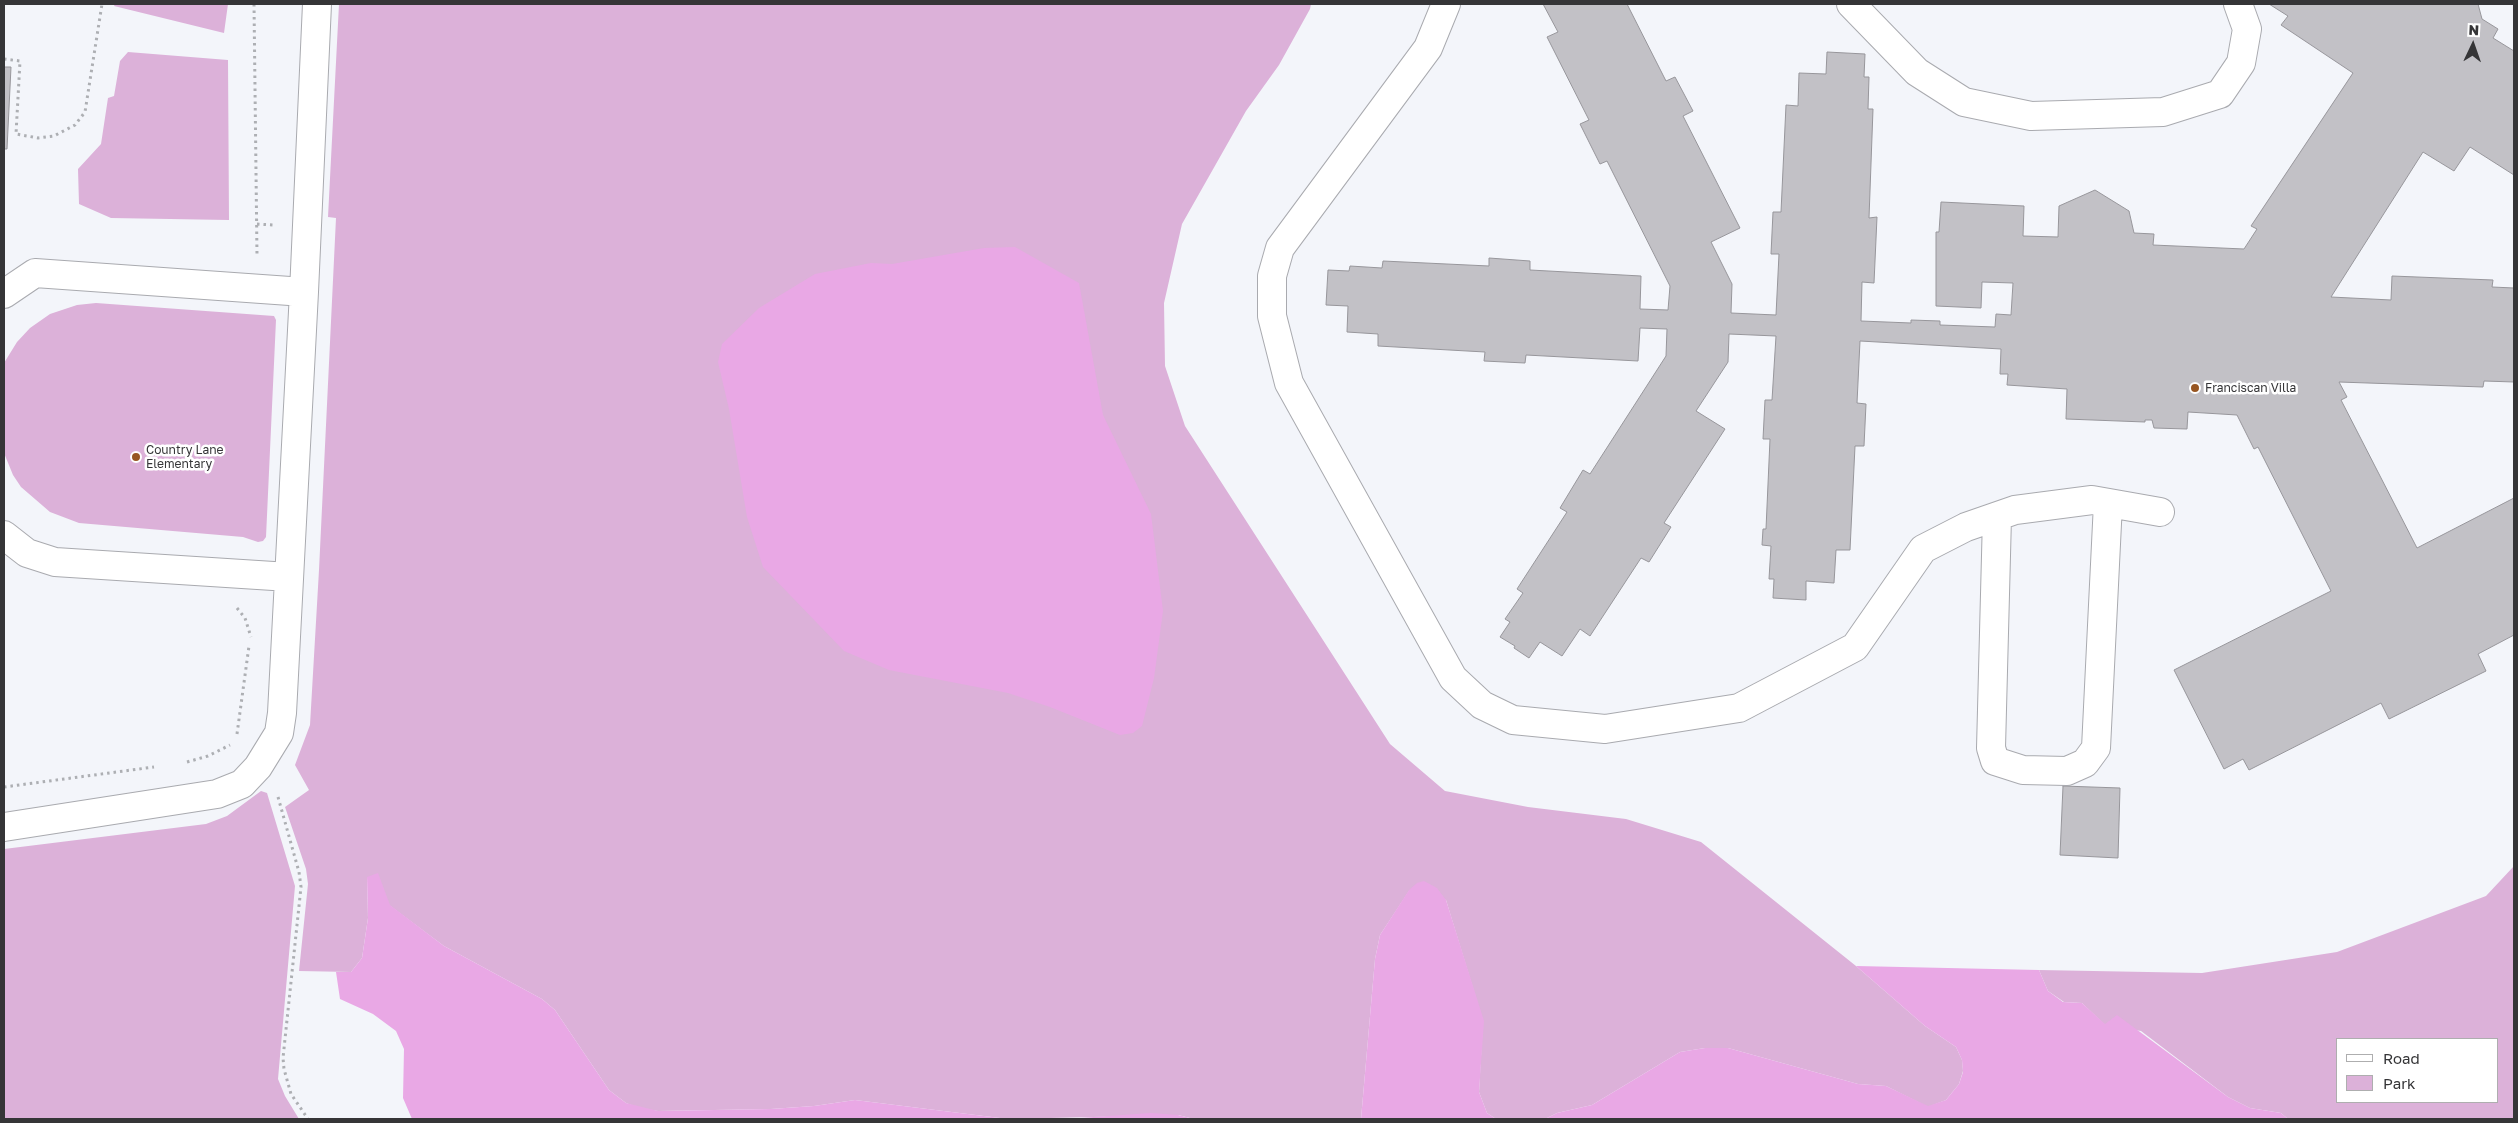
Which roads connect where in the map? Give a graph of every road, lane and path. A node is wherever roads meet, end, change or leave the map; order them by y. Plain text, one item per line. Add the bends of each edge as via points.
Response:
1 (102, 4) edge
2 (254, 4) edge
3 (317, 4) edge
4 (1446, 4) edge
5 (1851, 4) edge
6 (2238, 4) edge
7 (4, 59) edge
8 (258, 257) dead end
9 (304, 292) junction
10 (4, 294) edge
11 (2108, 503) junction
12 (2160, 512) dead end
13 (1997, 517) junction
14 (4, 535) edge
15 (289, 577) junction
16 (234, 605) dead end
17 (184, 763) dead end
18 (156, 767) dead end
19 (4, 787) edge
20 (277, 794) dead end
21 (4, 827) edge
22 (308, 1119) edge

1 - 7 path via 85,112 75,125 54,136 38,138 16,134 20,61
2 - 8 path
3 - 9 lane
4 - 13 lane via 1428,48 1280,248 1272,276 1272,316 1289,383 1453,678 1482,705 1512,720 1605,730 1740,708 1855,647 1923,549 1966,527
5 - 6 lane via 1917,72 1964,102 2031,116 2164,112 2220,94 2241,63 2247,29
9 - 10 lane via 35,273
9 - 15 lane
11 - 12 lane
11 - 13 lane via 2092,500 2015,510
11 - 13 lane via 2096,748 2085,763 2066,770 2023,770 1996,761 1991,748
14 - 15 lane via 27,553 55,562
15 - 21 lane via 279,732 258,767 242,784 189,800
16 - 17 path via 245,618 251,637 238,730 232,744
18 - 19 path
20 - 22 path via 301,888 284,1069 291,1094

